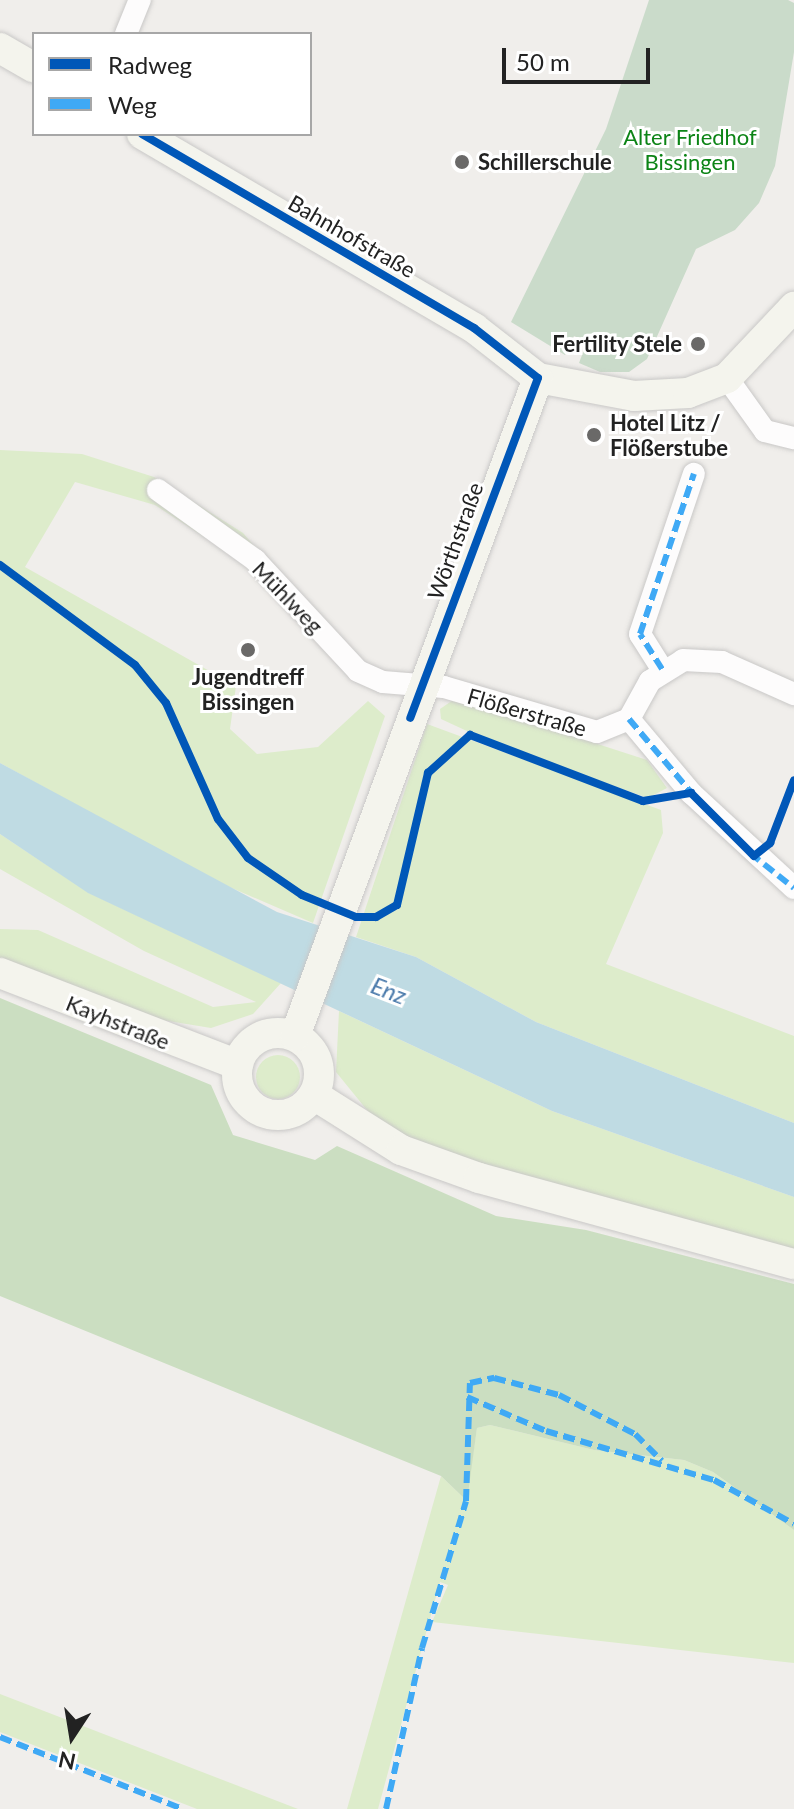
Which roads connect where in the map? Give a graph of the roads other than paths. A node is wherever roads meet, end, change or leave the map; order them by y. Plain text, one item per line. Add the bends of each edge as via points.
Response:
1 (140, 0) edge
2 (127, 32) edge
3 (0, 48) edge
4 (32, 67) edge
5 (145, 136) edge
6 (794, 307) edge
7 (538, 378) junction
8 (727, 378) junction
9 (794, 438) edge
10 (694, 474) dead end
11 (158, 490) dead end
12 (662, 669) junction
13 (423, 683) junction
14 (794, 694) edge
15 (629, 719) junction
16 (794, 888) edge
17 (0, 973) edge
18 (298, 1029) junction
19 (238, 1065) junction
20 (314, 1095) junction
21 (794, 1264) edge

1 - 2 street
3 - 4 street
5 - 7 street, Bahnhofstraße via 474,328
6 - 8 street
7 - 8 street, Bahnhofstraße via 653,398
7 - 13 street, Wörthstraße
8 - 9 street via 765,431
10 - 12 street via 640,634
11 - 13 street, Mühlweg via 255,560 358,671 383,682
12 - 14 street via 699,658
12 - 15 street
13 - 15 street, Flößerstraße via 577,730 616,729
13 - 18 street, Wörthstraße
15 - 16 street via 691,793
17 - 19 street, Kayhstraße
18 - 19 street via 259,1037
18 - 20 street via 316,1055
19 - 20 street via 243,1096 270,1114 301,1109
20 - 21 street via 401,1150 479,1178

